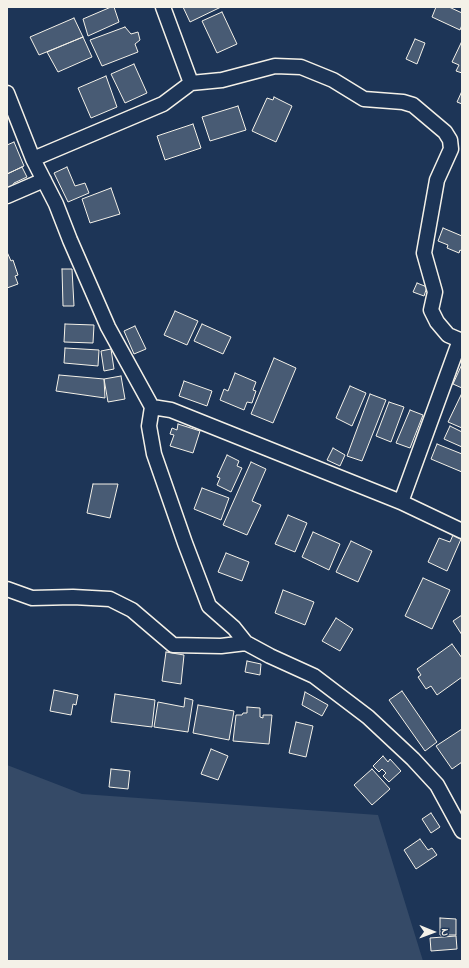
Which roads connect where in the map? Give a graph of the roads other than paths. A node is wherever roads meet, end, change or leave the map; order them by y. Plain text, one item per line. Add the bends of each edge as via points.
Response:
1 (163, 7) edge
2 (191, 82) junction
3 (7, 93) edge
4 (456, 142) edge
5 (33, 159) junction
6 (44, 180) junction
7 (7, 196) edge
8 (461, 341) edge
9 (152, 407) junction
10 (401, 502) junction
11 (462, 531) edge
12 (7, 589) edge
13 (246, 643) junction
14 (462, 831) edge

1 - 2 street
2 - 4 street via 222,80 275,66 301,67 328,78 364,99 413,105
2 - 5 street via 163,104
3 - 5 street
4 - 8 street via 437,180 424,252 435,292 431,310 448,335
5 - 6 street
6 - 7 street
6 - 9 street via 108,327
8 - 10 street
9 - 10 street via 171,410
9 - 13 street via 149,426 154,454 207,599 210,606
10 - 11 street
12 - 13 street via 32,598 110,599 132,610 173,645 221,646
13 - 14 street via 314,676 368,717 437,785

